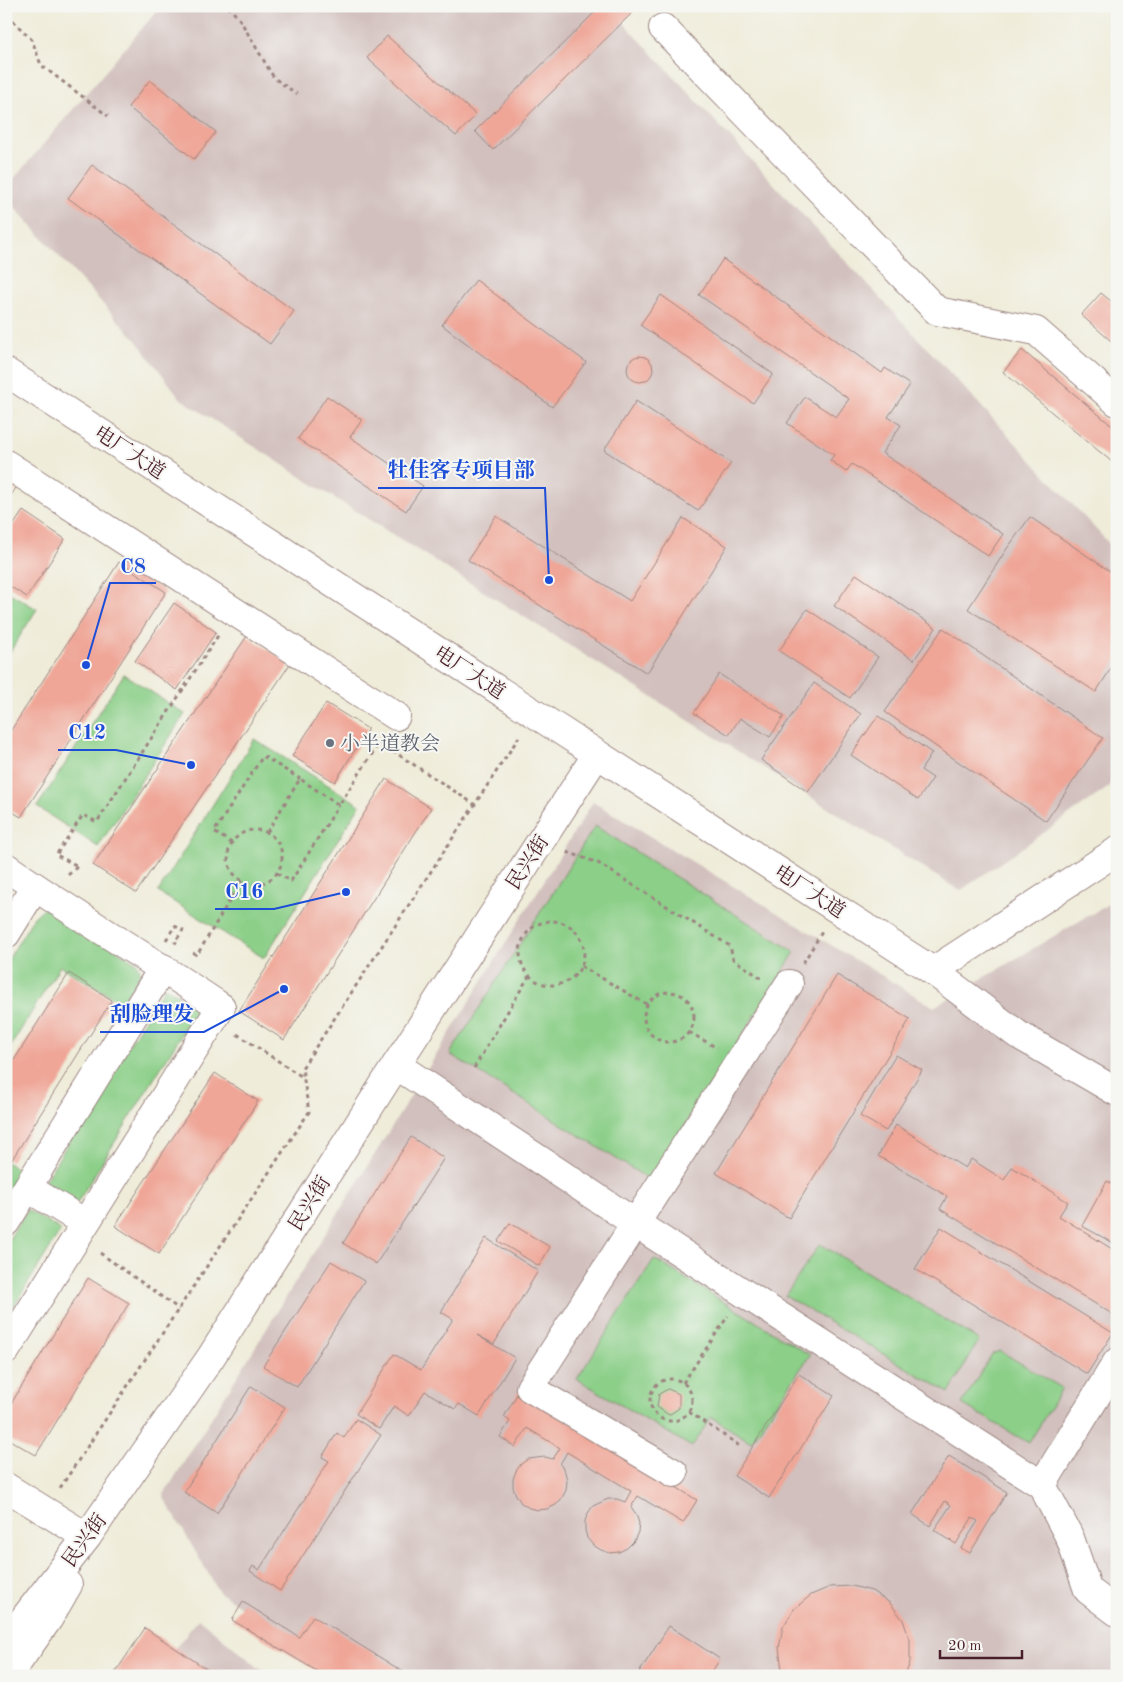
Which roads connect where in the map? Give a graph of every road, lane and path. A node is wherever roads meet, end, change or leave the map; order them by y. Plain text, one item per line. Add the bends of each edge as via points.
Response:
1 (228, 6) edge
2 (6, 16) edge
3 (663, 28) dead end
4 (297, 94) dead end
5 (108, 116) dead end
6 (6, 372) edge
7 (1117, 402) edge
8 (6, 464) edge
9 (234, 612) junction
10 (534, 713) junction
11 (396, 716) joint
12 (379, 742) junction
13 (597, 754) junction
14 (300, 779) junction
15 (474, 804) junction
16 (339, 805) junction
17 (267, 832) junction
18 (232, 843) junction
19 (564, 851) dead end
20 (1117, 851) edge
21 (6, 867) edge
22 (62, 872) dead end
23 (277, 872) junction
24 (242, 880) junction
25 (35, 887) junction
26 (837, 909) junction
27 (183, 930) dead end
28 (6, 934) edge
29 (182, 946) dead end
30 (190, 950) dead end
31 (581, 966) junction
32 (163, 968) junction
33 (934, 971) junction
34 (529, 976) junction
35 (787, 989) junction
36 (648, 1005) junction
37 (213, 1018) junction
38 (396, 1065) junction
39 (474, 1068) dead end
40 (304, 1078) junction
41 (1117, 1092) edge
42 (28, 1188) junction
43 (6, 1222) edge
44 (635, 1223) junction
45 (81, 1230) junction
46 (744, 1293) junction
47 (179, 1309) junction
48 (6, 1350) edge
49 (1117, 1362) edge
50 (683, 1383) junction
51 (688, 1412) junction
52 (741, 1447) dead end
53 (674, 1472) dead end
54 (131, 1473) junction
55 (1042, 1485) junction
56 (6, 1487) edge
57 (45, 1511) junction
58 (87, 1537) junction
59 (1117, 1612) edge
60 (6, 1642) edge
61 (8, 1676) edge

1 - 4 path via 240,20 274,78
2 - 5 path via 32,40 41,65
3 - 7 street via 937,310 1036,331
6 - 10 street, 电厂大道
8 - 9 street
9 - 11 street
9 - 22 path via 98,822 83,815 56,855 78,866 69,876
10 - 13 street, 电厂大道
10 - 15 path
11 - 12 path
12 - 15 path
12 - 16 path
13 - 26 street, 电厂大道
13 - 38 street, 民兴街
14 - 16 path
14 - 17 path
14 - 18 path via 263,756 214,832
15 - 40 path via 302,1068
16 - 23 path via 291,881
17 - 18 path via 249,830
17 - 23 path via 280,844 282,861
18 - 24 path via 228,857 230,866
19 - 35 path via 598,863 730,946 733,959
20 - 33 street
21 - 25 street
23 - 24 path via 258,884
24 - 30 path via 197,955
25 - 28 street
25 - 32 street
26 - 33 street, 电厂大道
26 - 35 path
27 - 29 path via 175,942
31 - 34 path via 569,980 559,984 543,984
31 - 34 path via 584,953 576,933 569,926 549,922 531,930 520,947 523,968
31 - 36 path
32 - 37 street via 220,1007
32 - 42 street
33 - 41 street, 电厂大道 via 1017,1034
34 - 39 path
35 - 44 street
36 - 36 path via 665,992 682,995 688,1000 694,1016 689,1032 676,1041 660,1041 648,1031 645,1023
37 - 40 path
37 - 45 street
38 - 44 street
38 - 54 street, 民兴街 via 211,1357
40 - 47 path via 309,1112
42 - 43 street
42 - 45 street
44 - 46 street
44 - 53 street via 530,1388
45 - 47 path
45 - 48 street
46 - 50 path
46 - 55 street
47 - 57 path
49 - 55 street
50 - 51 path via 692,1400
50 - 51 path via 662,1381 652,1390 650,1404 652,1411 663,1421 677,1421
51 - 52 path
54 - 58 street, 民兴街
54 - 61 street via 49,1618
55 - 59 street via 1070,1538 1088,1590
56 - 57 street
57 - 58 street
58 - 60 street, 民兴街

